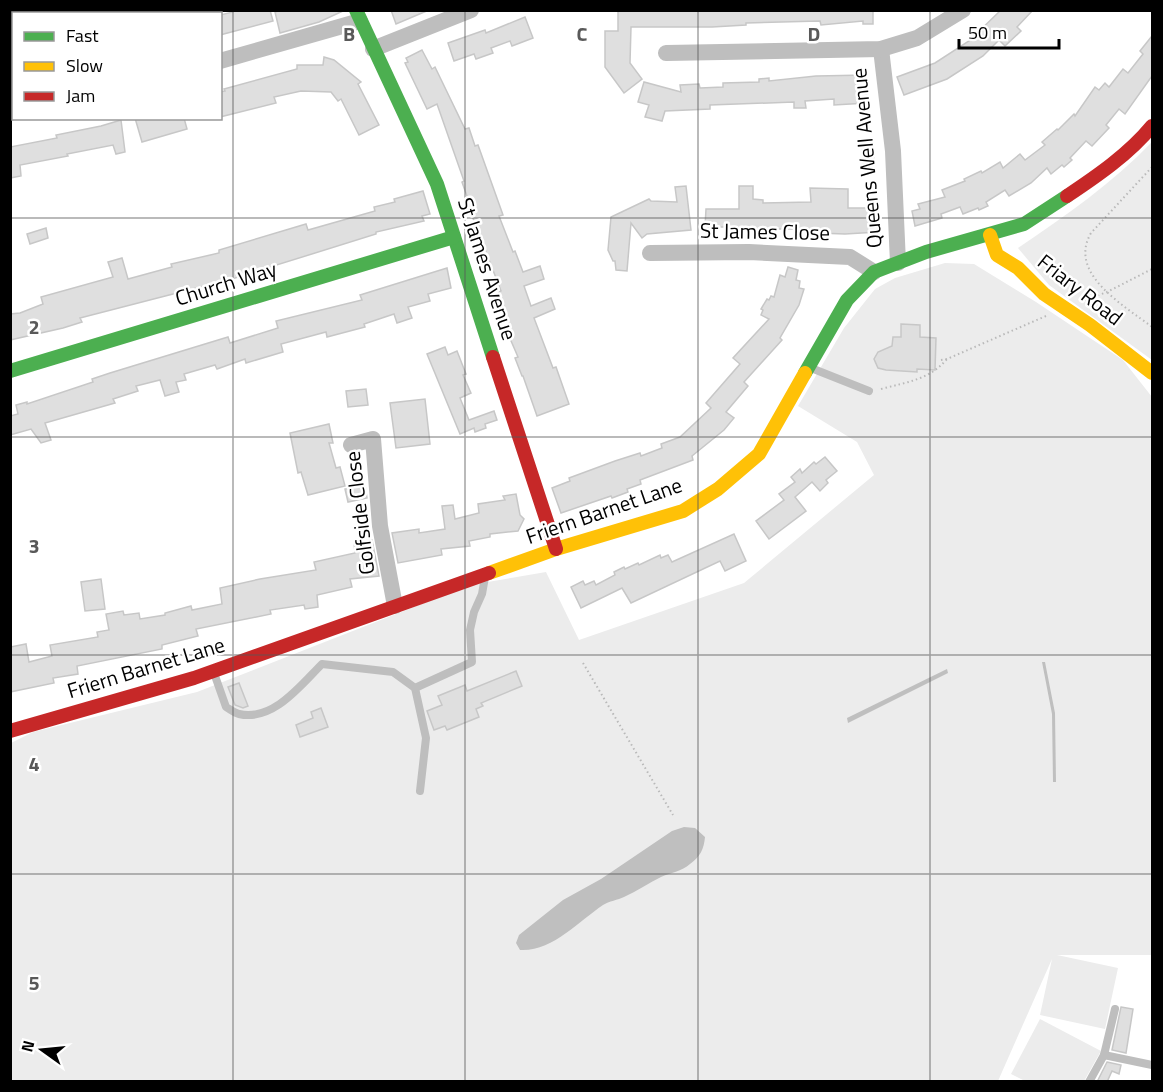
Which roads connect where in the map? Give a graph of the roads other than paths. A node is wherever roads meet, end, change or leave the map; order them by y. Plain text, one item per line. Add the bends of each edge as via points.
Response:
1 (471, 10) edge
2 (963, 10) edge
3 (358, 16) edge
4 (373, 49) junction
5 (881, 49) junction
6 (666, 52) dead end
7 (222, 60) edge
8 (1152, 126) edge
9 (990, 235) junction
10 (454, 237) junction
11 (650, 253) dead end
12 (898, 263) junction
13 (874, 272) junction
14 (809, 367) junction
15 (10, 371) edge
16 (1152, 373) edge
17 (869, 391) road end
18 (351, 445) dead end
19 (556, 549) junction
20 (486, 574) junction
21 (395, 606) junction
22 (213, 671) junction
23 (415, 688) junction
24 (10, 731) edge
25 (420, 791) dead end
26 (1115, 1009) dead end
27 (1104, 1055) junction
28 (1152, 1065) edge
29 (1089, 1082) edge

1 - 4 street
2 - 5 street via 917,39
3 - 4 main road, St James Avenue
3 - 7 street
4 - 10 main road, St James Avenue via 437,184
5 - 6 street
5 - 12 street, Queens Well Avenue via 893,151
8 - 9 main road, Friern Barnet Lane via 1090,180 1048,210 1024,224
9 - 12 main road, Friern Barnet Lane
9 - 16 main road, Friary Road via 997,255
10 - 15 main road, Church Way
10 - 19 main road, St James Avenue
11 - 13 street, St James Close via 850,257
12 - 13 main road, Friern Barnet Lane
13 - 14 main road, Friern Barnet Lane via 848,300
14 - 17 lane
14 - 19 main road, Friern Barnet Lane via 759,454 718,489 683,511
18 - 21 street, Golfside Close via 374,439 380,526
19 - 20 main road, Friern Barnet Lane
20 - 21 main road, Friern Barnet Lane
20 - 23 lane via 470,630 472,662
21 - 22 main road, Friern Barnet Lane
22 - 23 lane via 226,707 238,714 273,709 322,664 393,672
22 - 24 main road, Friern Barnet Lane
23 - 25 lane via 426,738
26 - 27 lane
27 - 28 lane
27 - 29 lane

